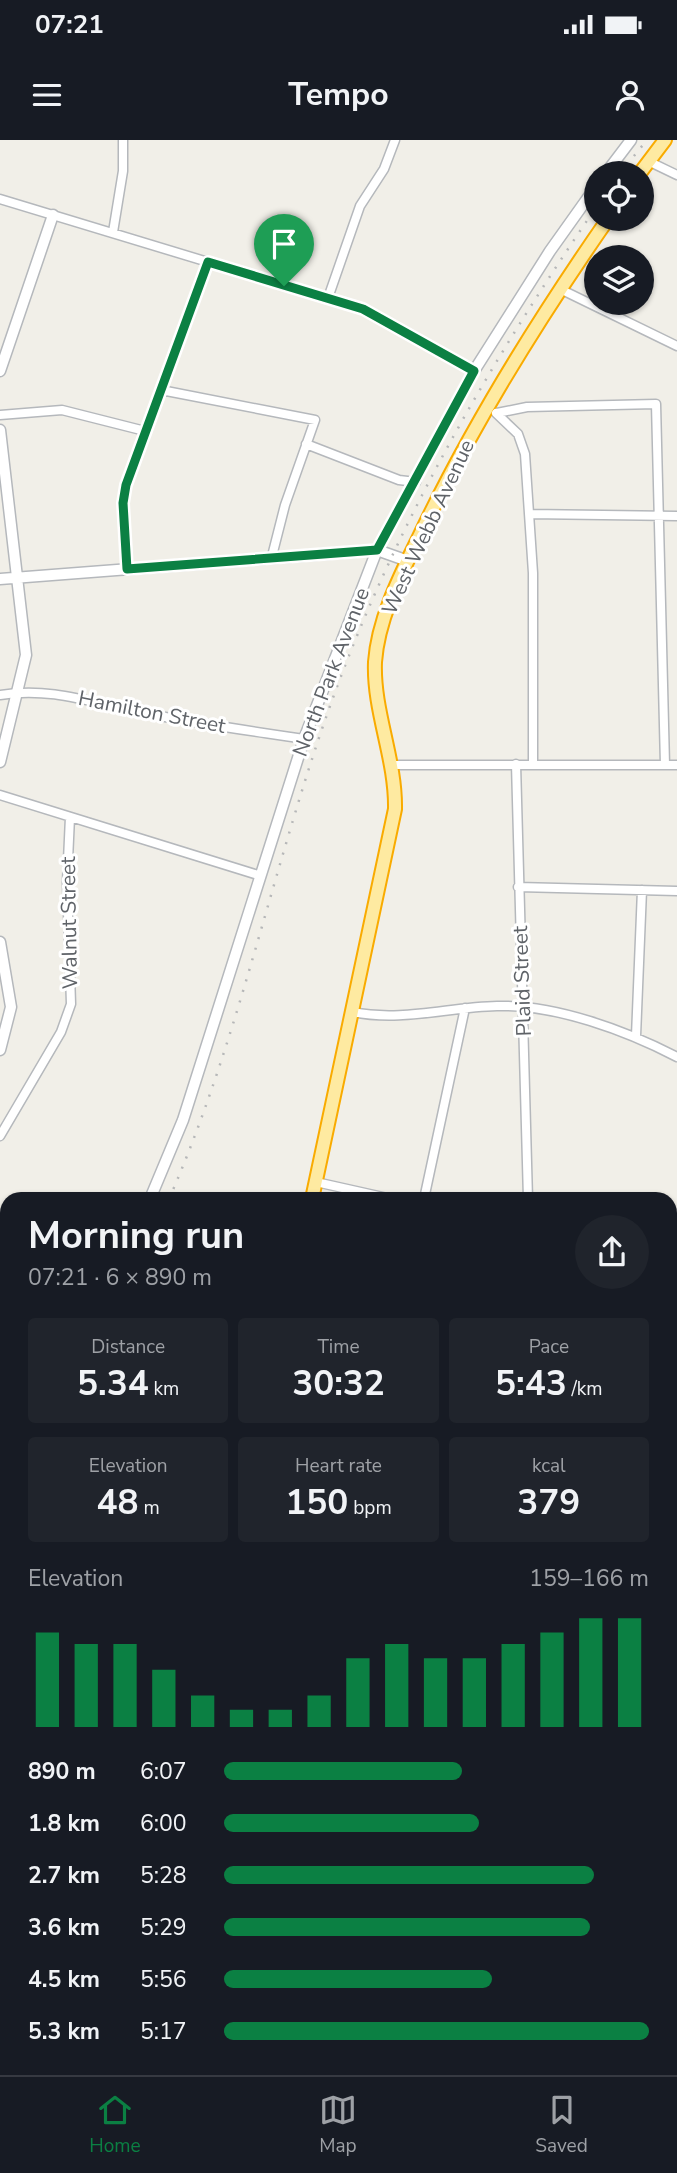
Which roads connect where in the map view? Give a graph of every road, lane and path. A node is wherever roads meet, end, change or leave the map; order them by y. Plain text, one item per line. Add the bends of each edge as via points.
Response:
1 (123, 140) edge
2 (395, 140) edge
3 (632, 140) edge
4 (664, 140) edge
5 (615, 161) edge
6 (648, 161) edge
7 (654, 164) edge
8 (677, 175) edge
9 (0, 200) edge
10 (584, 203) edge
11 (53, 215) junction
12 (600, 231) edge
13 (113, 232) junction
14 (208, 262) junction
15 (560, 289) junction
16 (328, 298) junction
17 (677, 346) edge
18 (3, 350) edge
19 (0, 371) edge
20 (474, 371) junction
21 (161, 390) junction
22 (492, 409) junction
23 (0, 415) edge
24 (0, 430) edge
25 (145, 430) junction
26 (306, 444) junction
27 (1, 460) edge
28 (416, 482) junction
29 (529, 514) junction
30 (659, 515) junction
31 (677, 516) edge
32 (377, 550) junction
33 (272, 556) junction
34 (408, 561) junction
35 (127, 569) junction
36 (17, 578) junction
37 (0, 579) edge
38 (19, 692) junction
39 (0, 695) edge
40 (304, 739) junction
41 (0, 762) edge
42 (516, 764) junction
43 (533, 764) junction
44 (391, 765) junction
45 (666, 765) junction
46 (677, 765) edge
47 (0, 795) edge
48 (70, 817) junction
49 (258, 875) junction
50 (519, 887) junction
51 (642, 890) junction
52 (677, 891) edge
53 (0, 942) edge
54 (522, 1007) junction
55 (465, 1008) junction
56 (353, 1012) junction
57 (4, 1019) edge
58 (636, 1036) junction
59 (0, 1051) edge
60 (677, 1057) edge
61 (0, 1136) edge
62 (316, 1182) junction
63 (153, 1192) edge
64 (314, 1192) edge
65 (361, 1192) edge
66 (426, 1192) edge
67 (528, 1192) edge

1 - 13 street
2 - 16 street via 384,169 360,206
3 - 5 street
4 - 6 highway
7 - 8 street
9 - 11 street
10 - 20 street, North Park Avenue
11 - 13 street
11 - 18 street
12 - 15 highway, West Webb Avenue
13 - 14 street
14 - 16 street
14 - 21 street
15 - 17 street
15 - 22 highway, West Webb Avenue
16 - 20 street via 382,317
18 - 19 street
20 - 28 street, North Park Avenue
21 - 25 street
21 - 26 street via 315,420
22 - 29 street via 522,443
22 - 30 street via 656,404
22 - 34 highway, West Webb Avenue
23 - 25 street via 62,410
24 - 27 street
25 - 35 street via 124,492
26 - 28 street via 398,480
26 - 33 street
27 - 36 street
28 - 32 street, North Park Avenue
29 - 30 street
29 - 43 street
30 - 31 street
30 - 45 street
32 - 33 street
32 - 34 street
32 - 40 street, North Park Avenue
33 - 35 street
34 - 44 highway, West Webb Avenue via 383,622 376,661
35 - 36 street
36 - 37 street
36 - 38 street via 26,655
38 - 39 street, Hamilton Street
38 - 40 street, Hamilton Street via 81,697 146,714
38 - 41 street
40 - 49 street, North Park Avenue
42 - 43 street
42 - 44 street
42 - 50 street, Plaid Street
43 - 45 street
44 - 56 highway, West Webb Avenue via 394,819
45 - 46 street
47 - 48 street
48 - 49 street
48 - 61 street, Walnut Street via 71,1004 55,1044
49 - 63 street, North Park Avenue via 187,1109
50 - 51 street
50 - 54 street, Plaid Street
51 - 52 street
51 - 58 street
53 - 57 street via 9,982
54 - 55 street
54 - 58 street
54 - 67 street, Plaid Street
55 - 56 street via 391,1016
55 - 66 street
56 - 62 highway, West Webb Avenue
57 - 59 street
58 - 60 street
62 - 64 highway, West Webb Avenue
62 - 65 street

